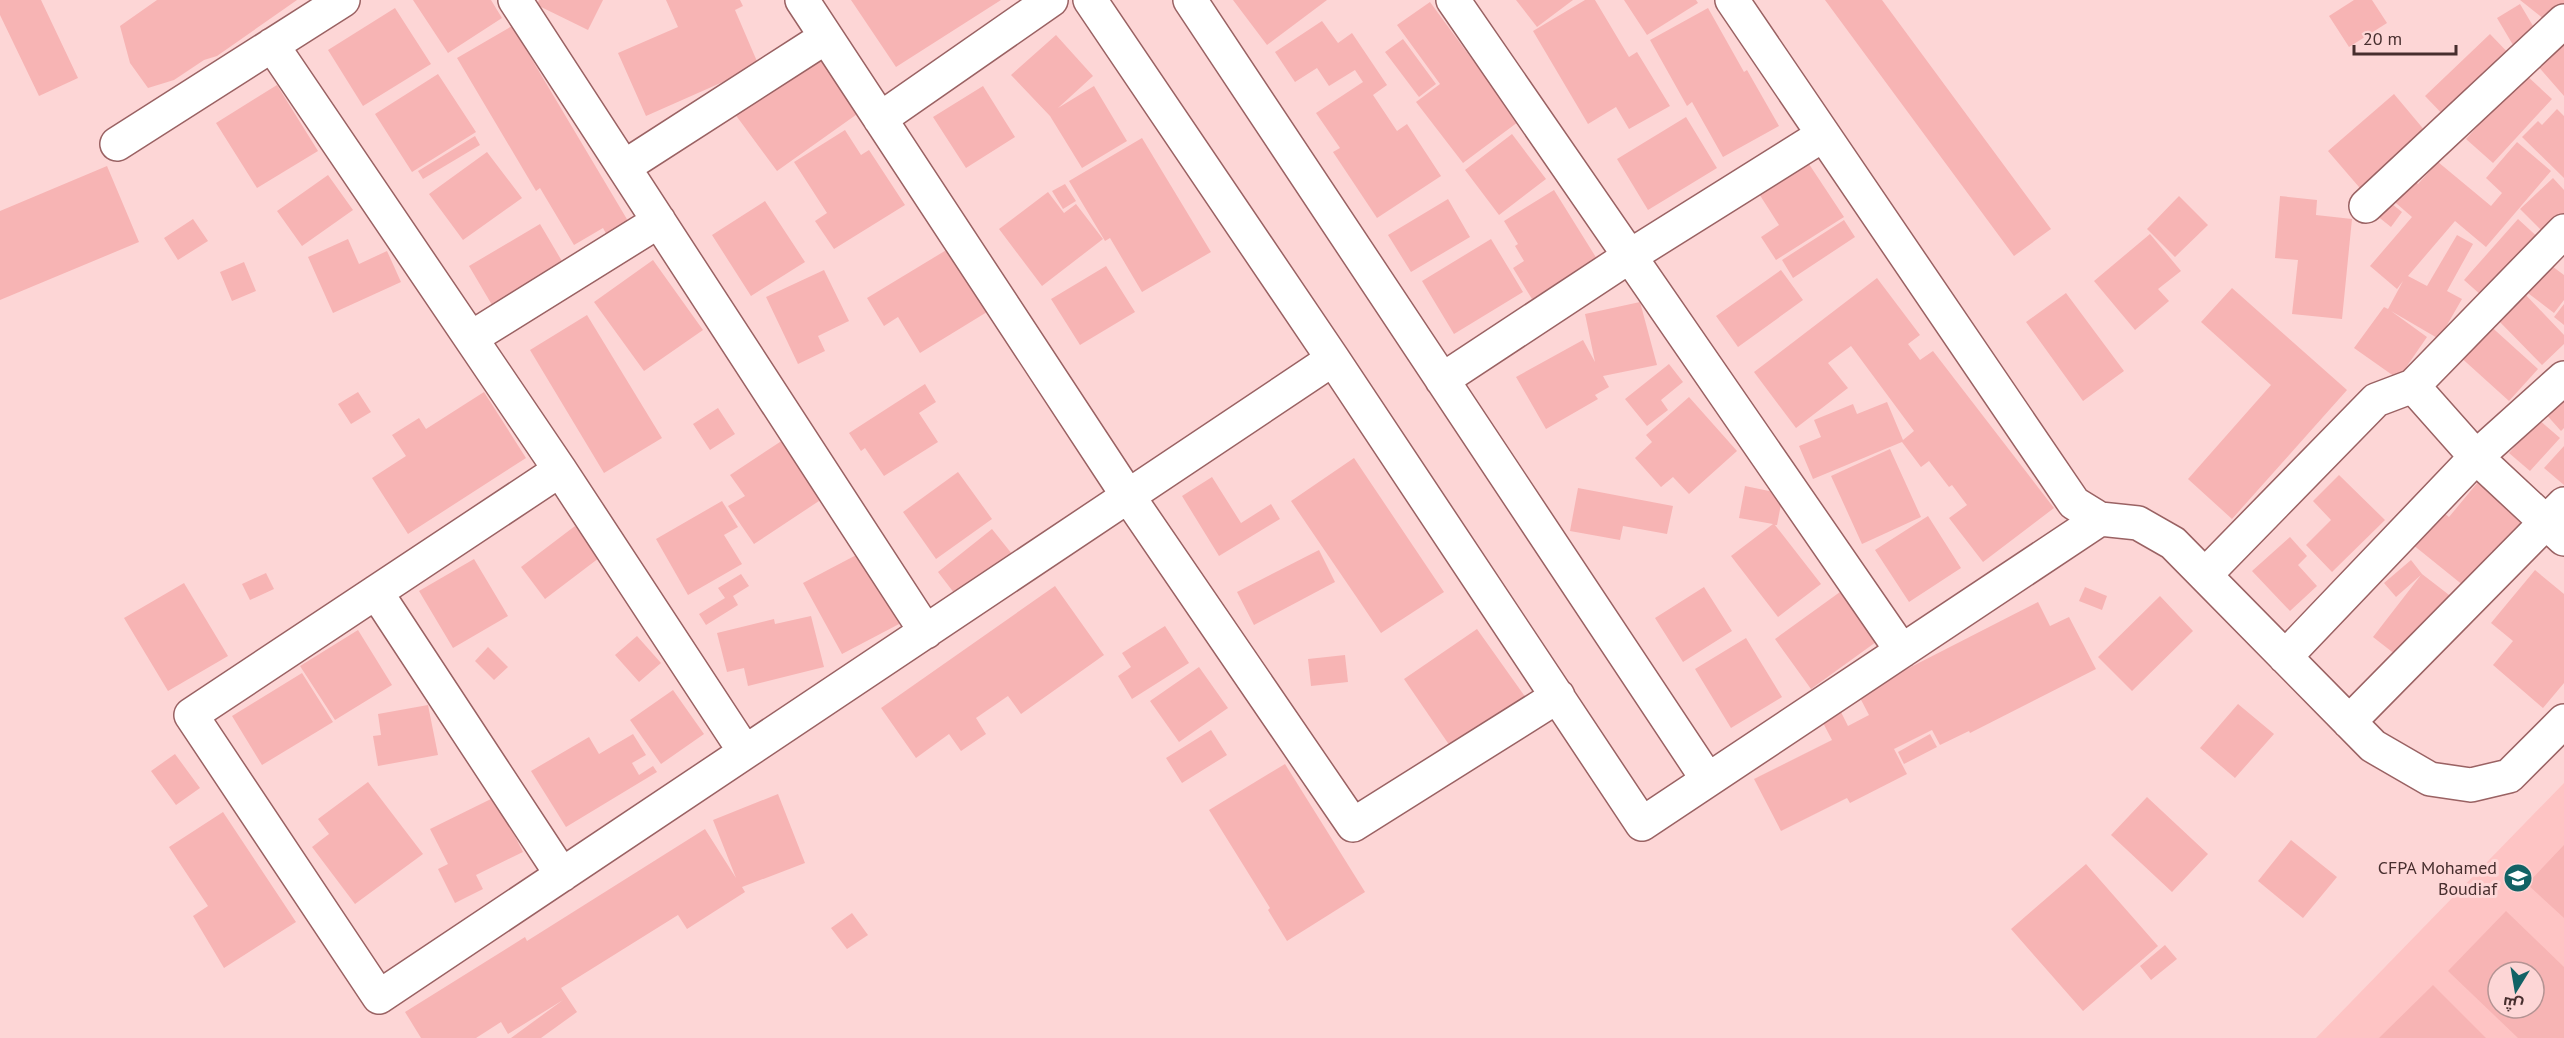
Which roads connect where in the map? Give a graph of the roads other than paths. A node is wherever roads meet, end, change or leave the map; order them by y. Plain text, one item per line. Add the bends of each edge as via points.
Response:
1 (343, 0) edge
2 (515, 0) edge
3 (802, 0) edge
4 (1051, 0) edge
5 (1090, 0) edge
6 (1190, 0) edge
7 (1453, 0) edge
8 (1740, 3) edge
9 (2564, 21) edge
10 (826, 37) junction
11 (272, 45) junction
12 (880, 119) junction
13 (1823, 135) junction
14 (117, 144) dead end
15 (624, 167) junction
16 (2366, 206) dead end
17 (658, 221) junction
18 (2564, 231) edge
19 (1630, 256) junction
20 (471, 338) junction
21 (1334, 359) junction
22 (2564, 378) edge
23 (1442, 380) junction
24 (2414, 386) junction
25 (2476, 457) junction
26 (560, 470) junction
27 (1128, 496) junction
28 (2100, 519) junction
29 (2558, 522) edge
30 (2205, 574) junction
31 (376, 592) junction
32 (926, 632) junction
33 (1902, 651) junction
34 (2285, 657) junction
35 (1558, 696) junction
36 (2564, 721) edge
37 (2349, 722) junction
38 (745, 752) junction
39 (1708, 780) junction
40 (562, 875) junction

1 - 11 street
2 - 15 street
3 - 10 street
4 - 12 street
5 - 21 street
6 - 23 street
7 - 19 street
8 - 13 street
9 - 16 street
10 - 12 street
10 - 15 street
11 - 14 street
11 - 20 street
12 - 27 street
13 - 19 street
13 - 28 street via 2074,503
15 - 17 street
17 - 20 street
17 - 32 street
18 - 24 street
19 - 23 street
19 - 33 street
20 - 26 street
21 - 27 street
21 - 35 street
22 - 25 street
23 - 39 street
24 - 25 street
24 - 30 street via 2376,400
25 - 29 street
25 - 34 street
26 - 31 street
26 - 38 street
27 - 32 street
27 - 35 street via 1353,825
28 - 30 street via 2138,523 2173,543
28 - 33 street
29 - 37 street
30 - 34 street
31 - 40 street
31 - 40 street via 191,716 379,997
32 - 38 street
33 - 39 street
34 - 37 street
35 - 39 street via 1642,824
36 - 37 street via 2510,776 2471,785 2430,779 2373,746
38 - 40 street

